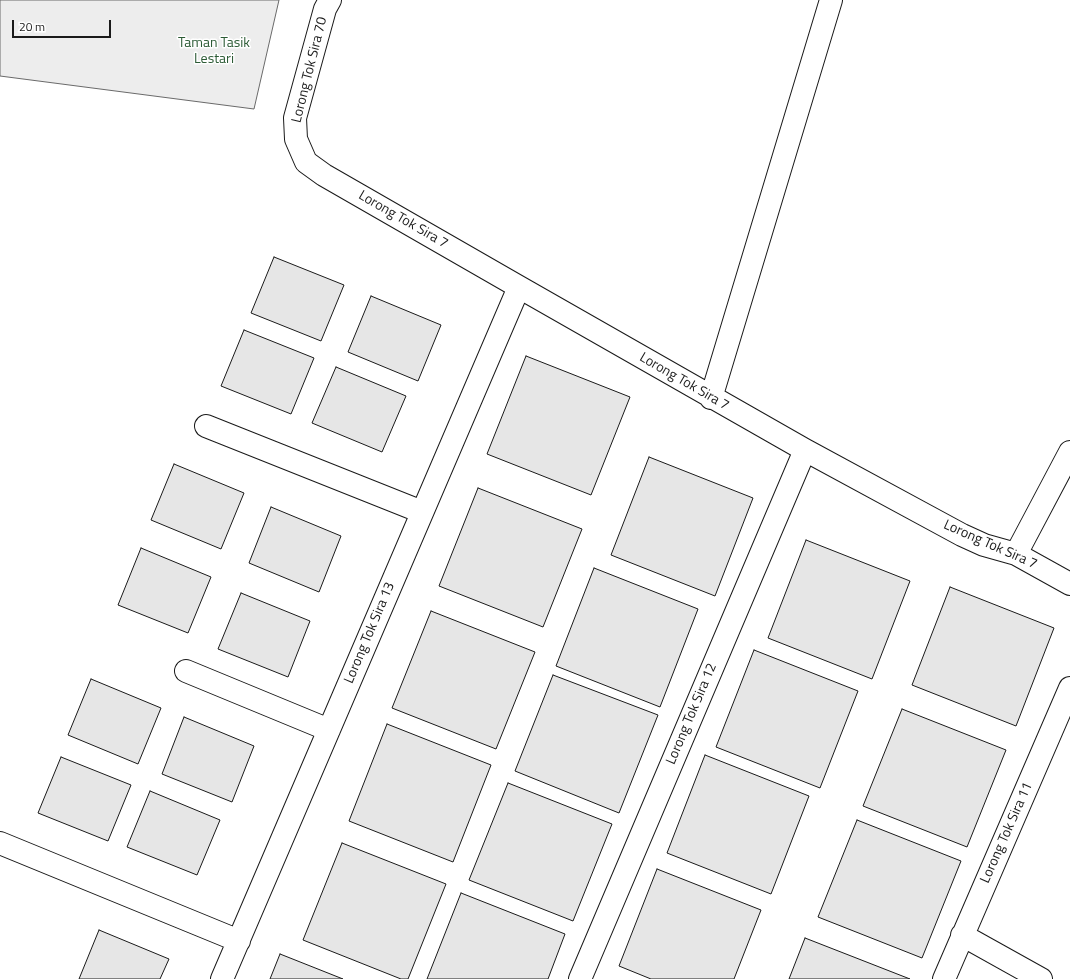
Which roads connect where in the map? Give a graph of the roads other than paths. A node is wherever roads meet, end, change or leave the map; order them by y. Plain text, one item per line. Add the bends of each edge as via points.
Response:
1 (330, 0) edge
2 (831, 0) edge
3 (306, 162) joint
4 (519, 287) junction
5 (711, 398) junction
6 (206, 426) dead end
7 (805, 450) junction
8 (1070, 452) edge
9 (422, 512) junction
10 (1016, 554) junction
11 (1070, 584) edge
12 (186, 671) dead end
13 (1070, 688) edge
14 (329, 730) junction
15 (0, 843) edge
16 (962, 935) junction
17 (239, 941) junction
18 (222, 979) edge
19 (580, 979) edge
20 (944, 979) edge
21 (1041, 979) edge

1 - 3 street, Lorong Tok Sira 70 via 294,118 296,138
2 - 5 street
3 - 4 street, Lorong Tok Sira 7 via 324,175
4 - 5 street, Lorong Tok Sira 7
4 - 9 street, Lorong Tok Sira 13
5 - 7 street, Lorong Tok Sira 7
6 - 9 street
7 - 10 street, Lorong Tok Sira 7 via 962,535 984,545
7 - 19 street, Lorong Tok Sira 12
8 - 10 street
9 - 14 street, Lorong Tok Sira 13
10 - 11 street, Lorong Tok Sira 7
12 - 14 street
13 - 16 street, Lorong Tok Sira 11
14 - 17 street, Lorong Tok Sira 13
15 - 17 street
16 - 20 street, Lorong Tok Sira 11
16 - 21 street
17 - 18 street, Lorong Tok Sira 13

